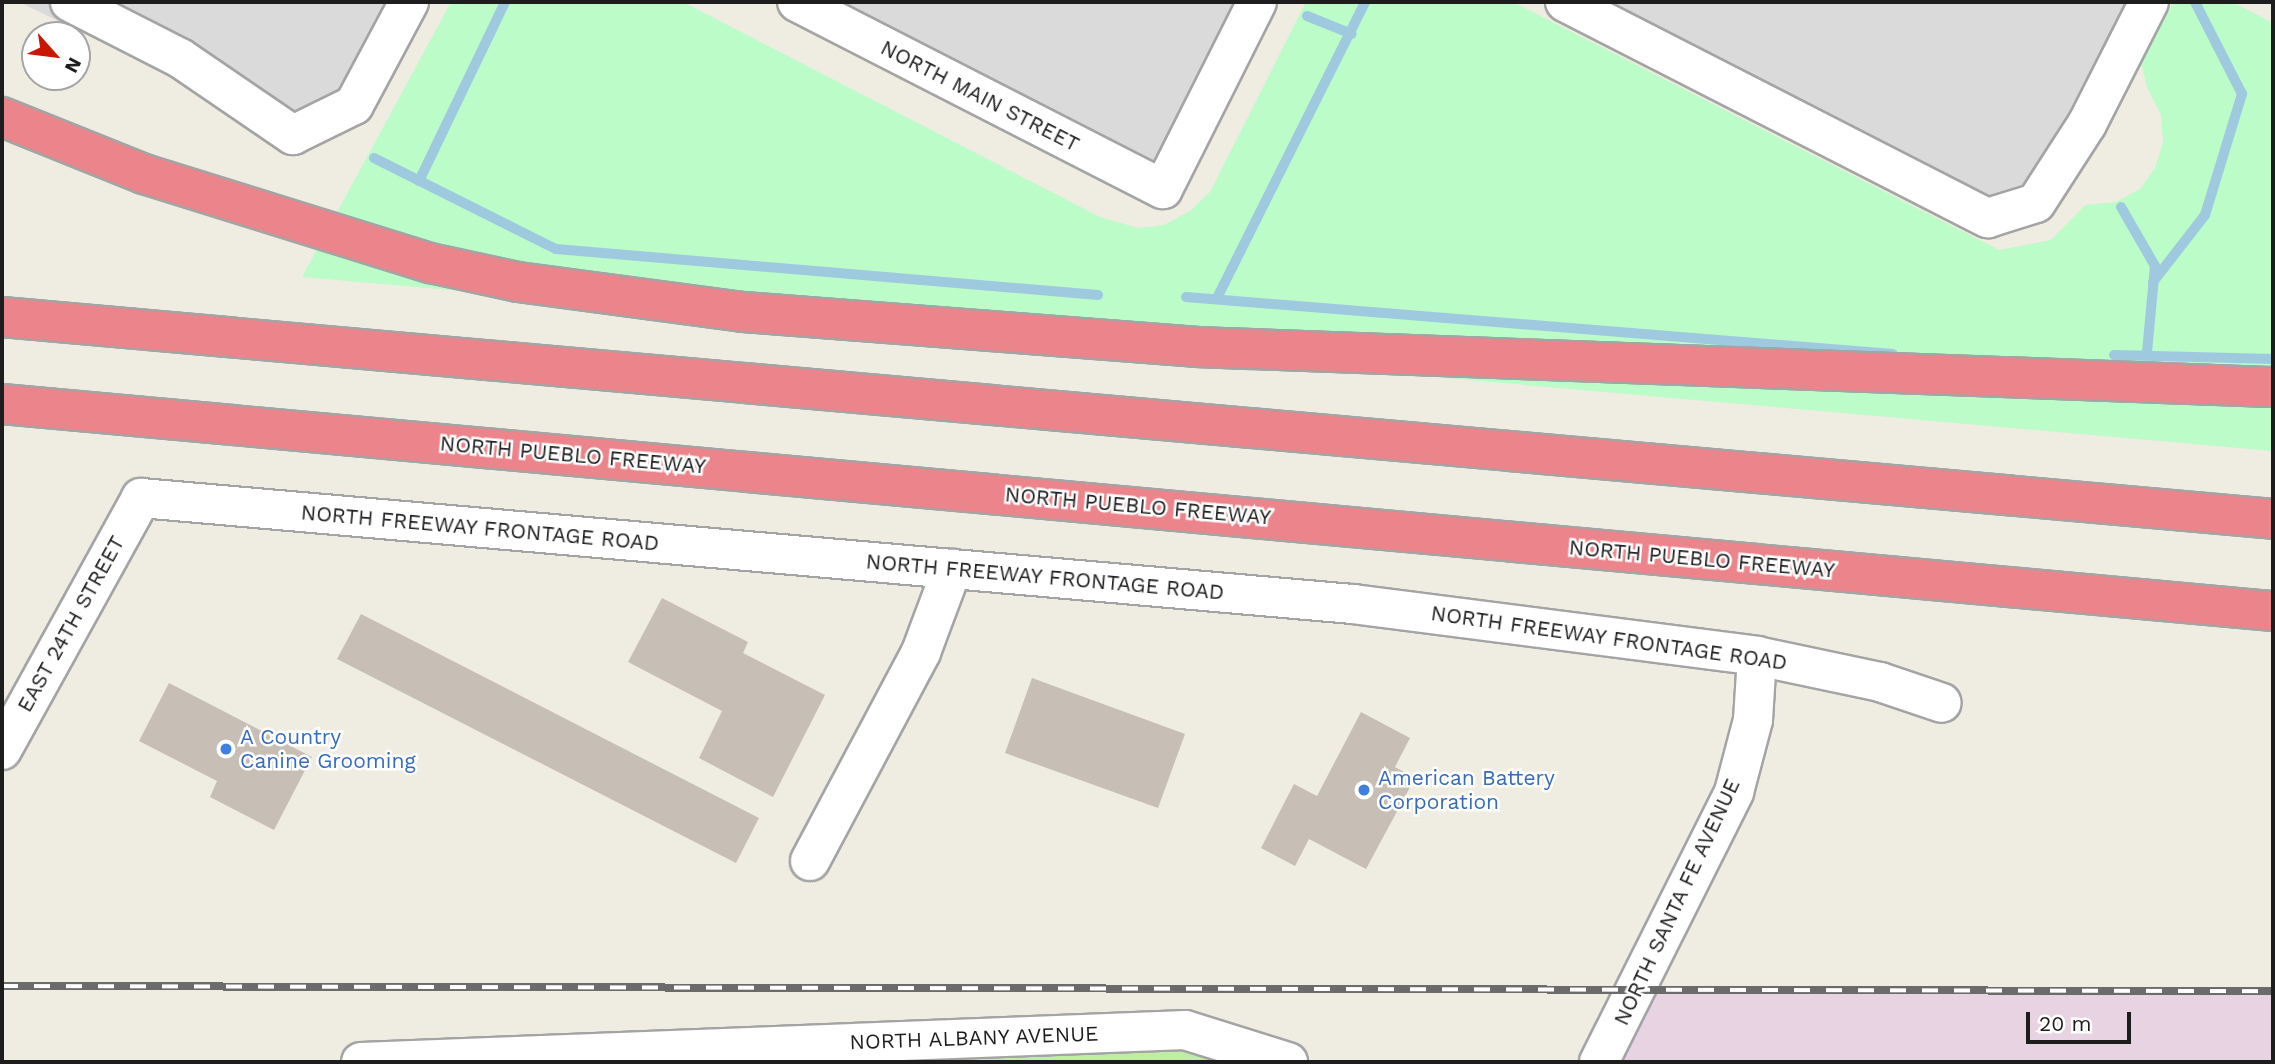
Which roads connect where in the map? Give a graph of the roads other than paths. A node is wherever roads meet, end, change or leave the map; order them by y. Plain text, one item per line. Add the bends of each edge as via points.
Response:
1 (70, 2) edge
2 (409, 2) edge
3 (797, 2) edge
4 (1257, 2) edge
5 (1565, 2) edge
6 (2149, 2) edge
7 (2, 117) edge
8 (2, 317) edge
9 (2273, 387) edge
10 (2, 404) edge
11 (141, 498) joint
12 (2273, 519) edge
13 (952, 569) junction
14 (2272, 611) edge
15 (1757, 656) junction
16 (1942, 703) dead end
17 (2, 750) edge
18 (810, 861) dead end
19 (361, 1062) edge
20 (1288, 1062) edge
21 (1599, 1062) edge

1 - 2 street via 180,58 293,135 354,105
3 - 4 street, NORTH MAIN STREET via 1163,189
5 - 6 street via 1988,218 2036,203 2088,124
7 - 9 highway via 144,174 430,263 518,282 743,312 1196,347
8 - 12 highway
10 - 14 highway, NORTH PUEBLO FREEWAY
11 - 13 street, NORTH FREEWAY FRONTAGE ROAD
11 - 17 street, EAST 24TH STREET
13 - 15 street, NORTH FREEWAY FRONTAGE ROAD via 1353,604
13 - 18 street via 921,652
15 - 16 street, NORTH FREEWAY FRONTAGE ROAD via 1880,682
15 - 21 street, NORTH SANTA FE AVENUE via 1753,720 1734,792
19 - 20 street, NORTH ALBANY AVENUE via 1185,1030

